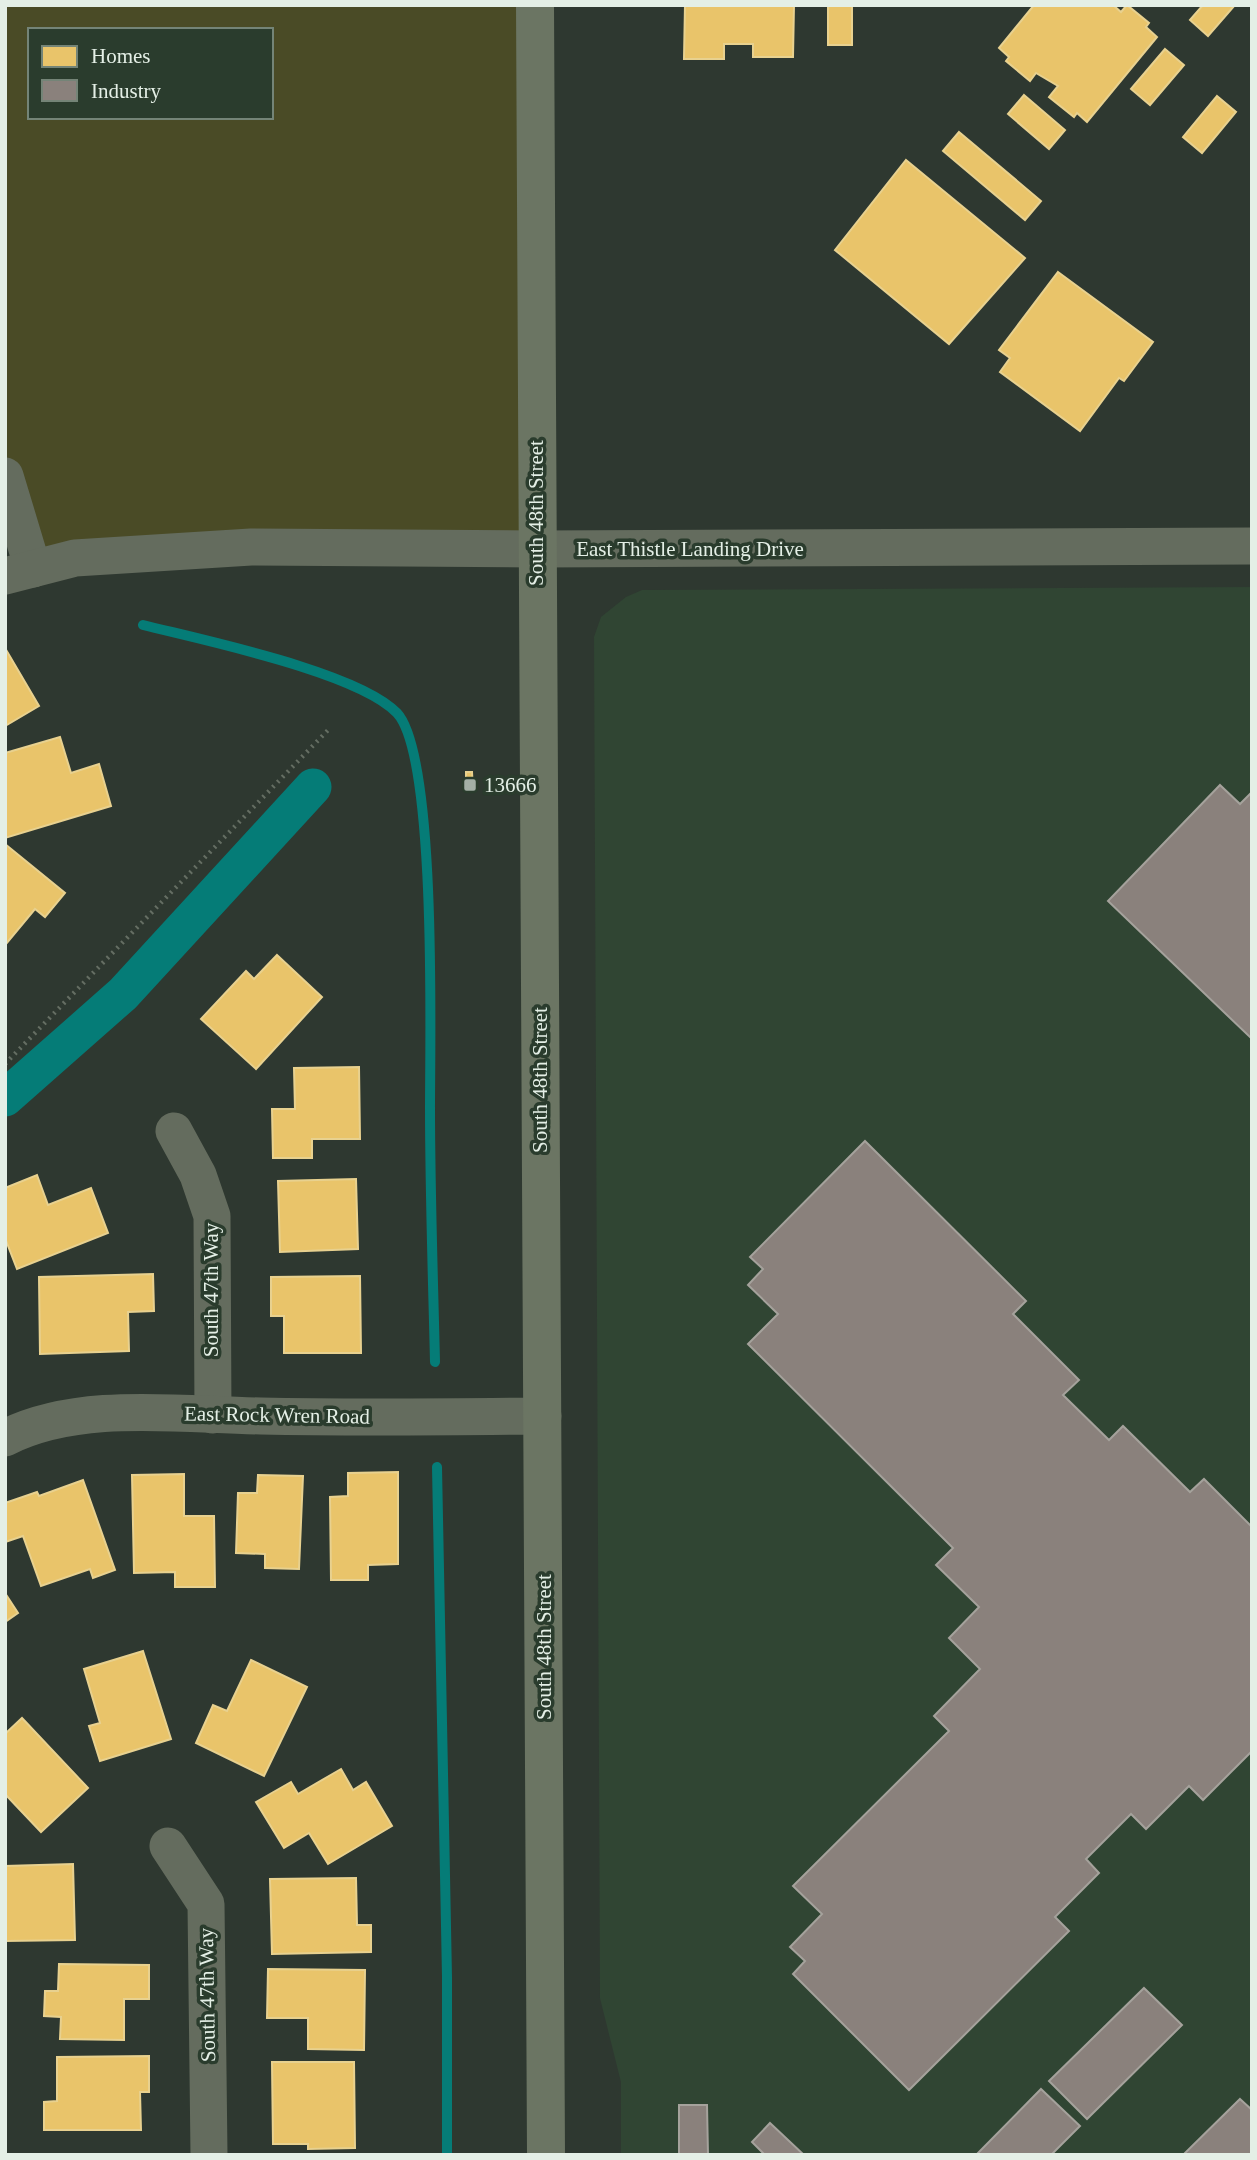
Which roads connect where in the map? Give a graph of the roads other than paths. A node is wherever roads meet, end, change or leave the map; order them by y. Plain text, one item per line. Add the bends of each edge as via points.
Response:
1 (535, 5) edge
2 (5, 476) edge
3 (1252, 545) edge
4 (537, 550) junction
5 (19, 573) edge
6 (173, 1131) dead end
7 (213, 1415) junction
8 (542, 1416) junction
9 (10, 1436) edge
10 (168, 1846) dead end
11 (209, 2155) edge
12 (546, 2155) edge

1 - 4 main road, South 48th Street
2 - 5 street
3 - 4 street, East Thistle Landing Drive
4 - 5 street, East Thistle Landing Drive via 251,547 75,558
4 - 8 main road, South 48th Street
6 - 7 street, South 47th Way via 198,1175 212,1216
7 - 8 street, East Rock Wren Road
7 - 9 street, East Rock Wren Road via 146,1412 97,1416 51,1421
8 - 12 main road, South 48th Street
10 - 11 street, South 47th Way via 206,1905

